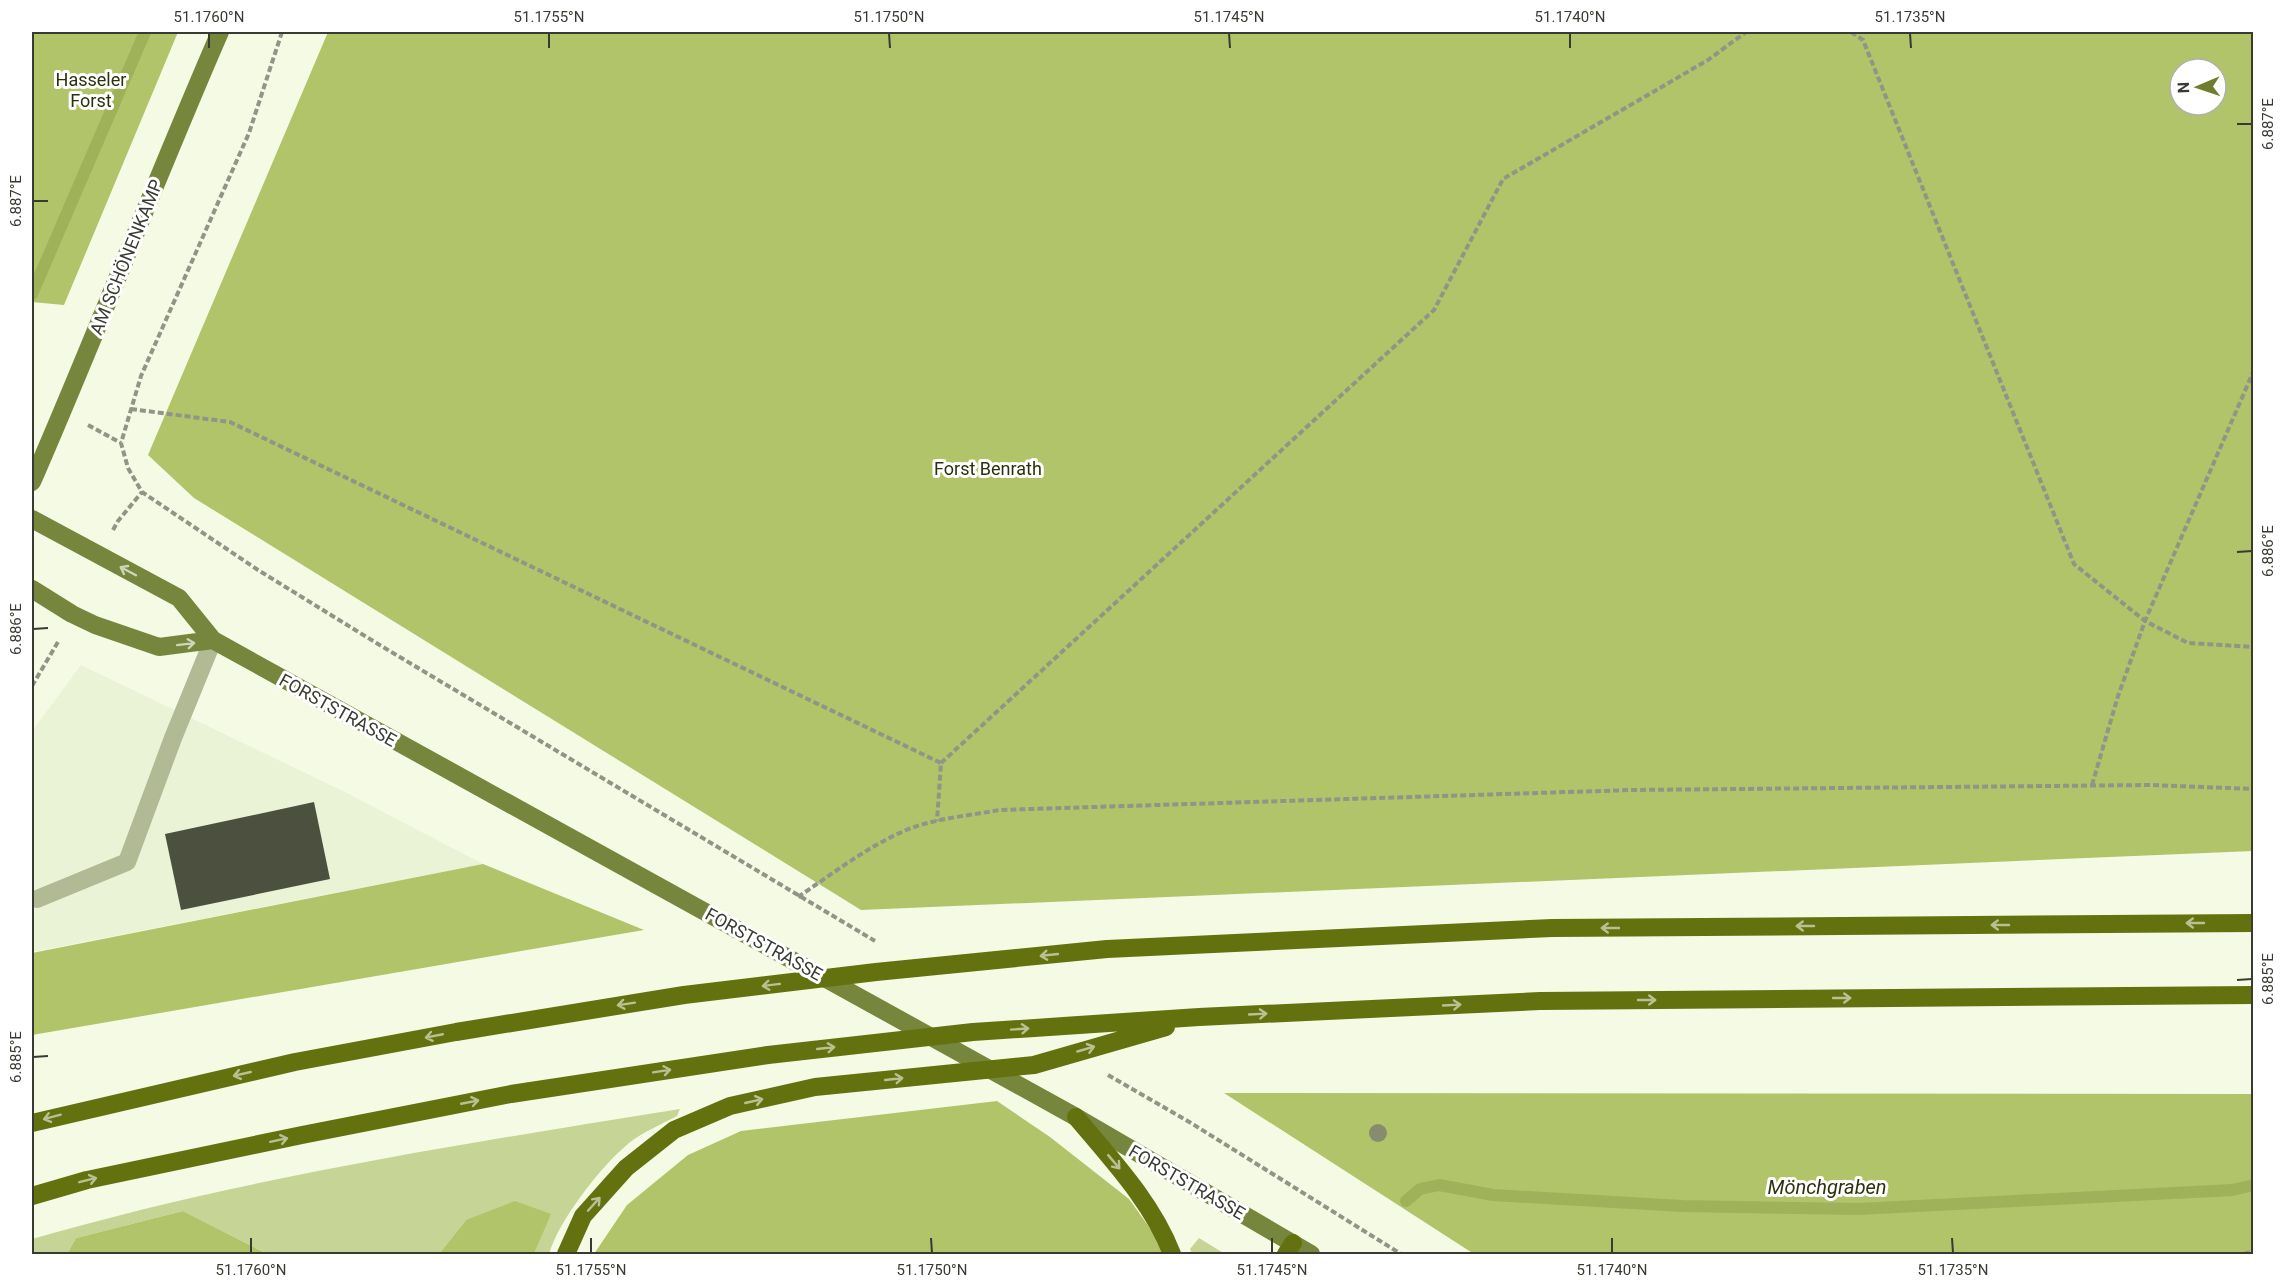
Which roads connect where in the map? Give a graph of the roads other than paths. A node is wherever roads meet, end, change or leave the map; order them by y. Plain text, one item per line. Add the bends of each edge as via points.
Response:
1 (220, 32) edge
2 (32, 482) edge
3 (32, 519) edge
4 (32, 589) edge
5 (213, 640) junction
6 (37, 899) dead end
7 (2253, 923) edge
8 (2253, 995) edge
9 (1199, 1017) junction
10 (1076, 1118) junction
11 (32, 1123) edge
12 (32, 1196) edge
13 (1290, 1249) edge
14 (566, 1254) edge
15 (1172, 1254) edge
16 (1311, 1254) edge

1 - 2 main road, AM SCHÖNENKAMP
5 -> 3 main road, FORSTSTRASSE via 179,598
4 -> 5 main road via 95,625 159,647
5 - 6 lane via 127,862
5 - 10 main road, FORSTSTRASSE
7 -> 11 highway via 1552,928 1107,949 684,995 295,1062
9 -> 8 highway via 1540,1001
12 -> 9 highway via 121,1173 511,1094 768,1055 973,1032
14 -> 9 highway via 583,1215 626,1168 674,1130 730,1106 815,1087 1034,1065
10 - 13 main road, FORSTSTRASSE
10 -> 15 highway via 1134,1186
13 - 16 main road, FORSTSTRASSE

